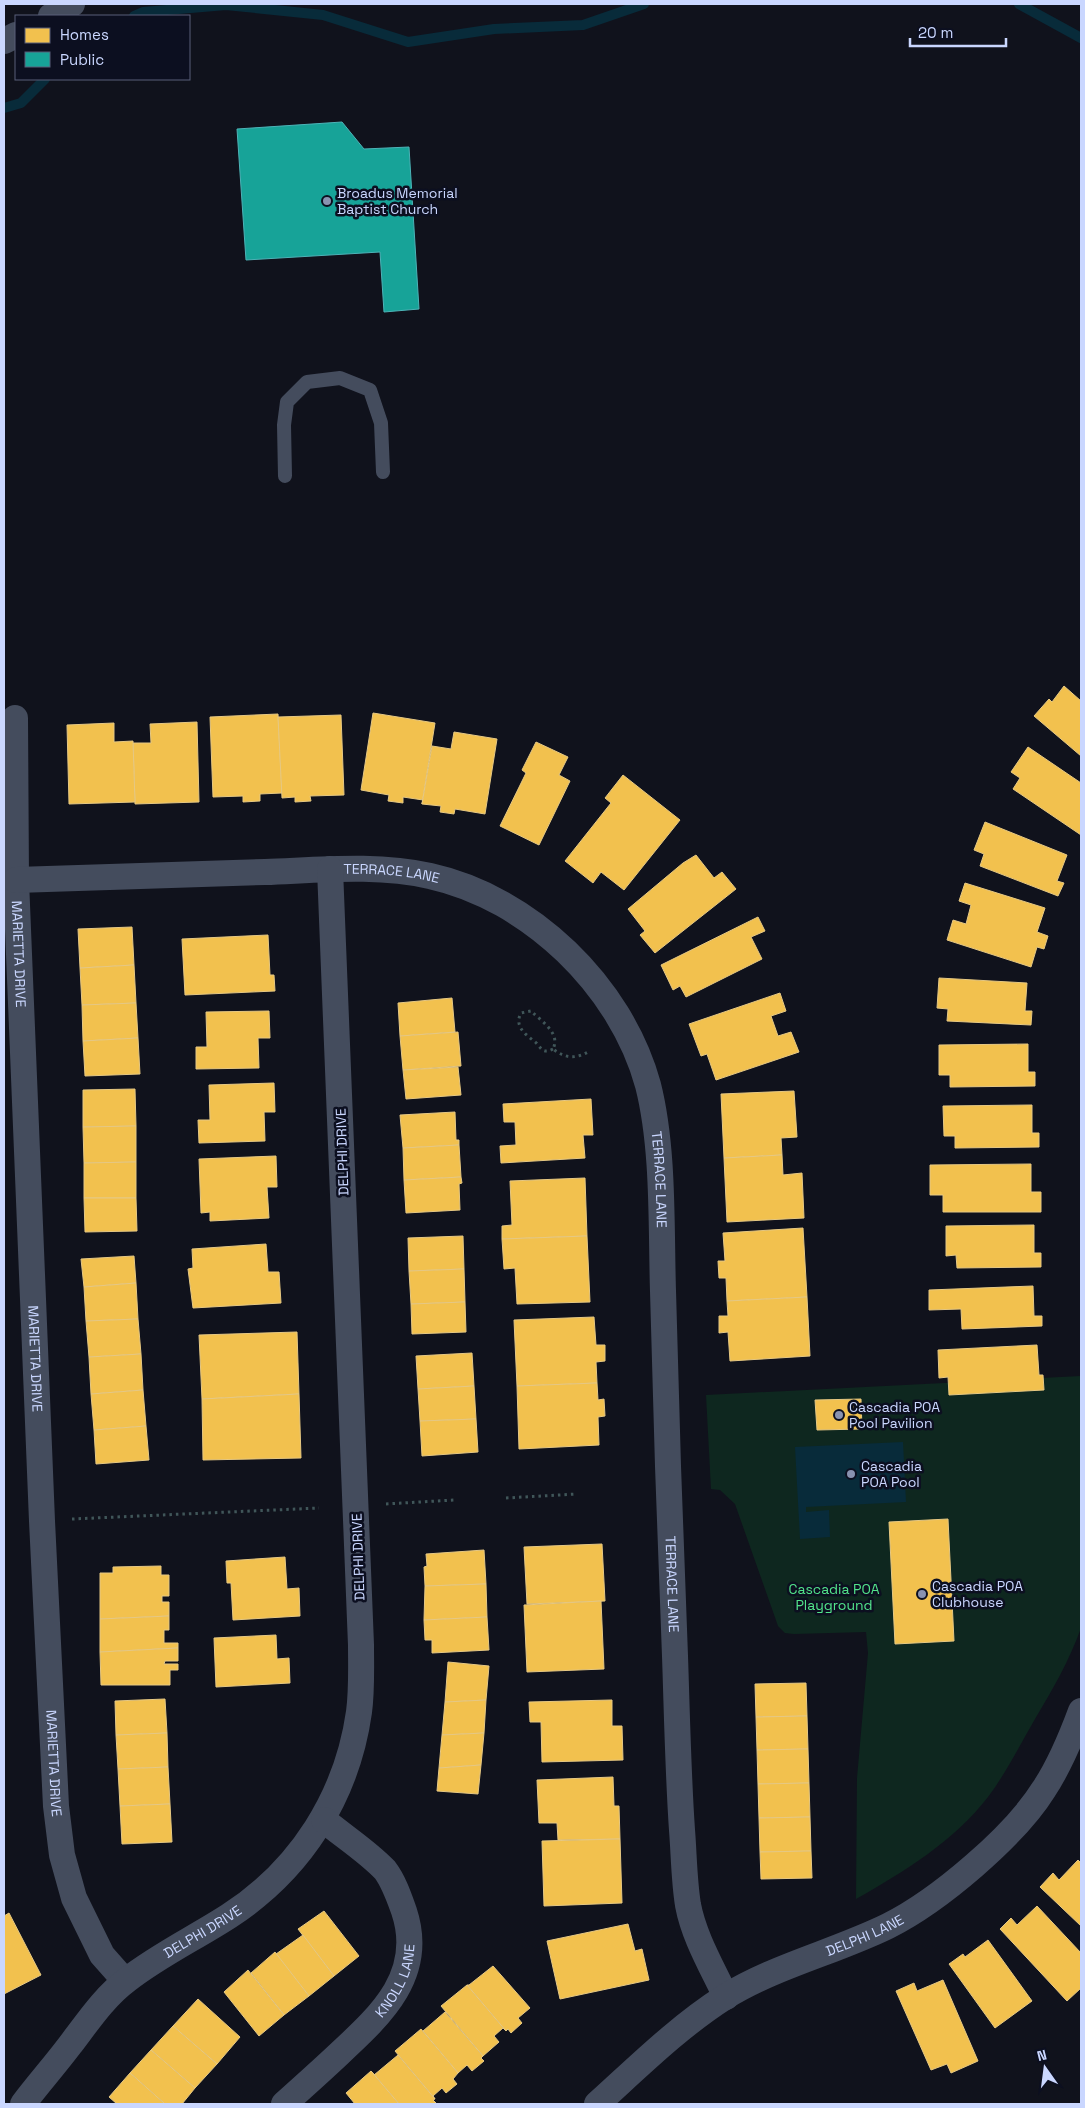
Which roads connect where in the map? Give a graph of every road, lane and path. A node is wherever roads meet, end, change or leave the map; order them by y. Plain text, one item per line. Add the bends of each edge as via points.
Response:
1 (72, 4) edge
2 (53, 15) edge
3 (383, 472) dead end
4 (285, 476) dead end
5 (15, 718) dead end
6 (330, 869) junction
7 (16, 880) junction
8 (553, 1049) junction
9 (590, 1051) dead end
10 (576, 1494) dead end
11 (506, 1498) dead end
12 (454, 1500) dead end
13 (386, 1504) dead end
14 (319, 1508) dead end
15 (71, 1519) dead end
16 (1081, 1711) edge
17 (324, 1820) junction
18 (125, 1981) junction
19 (726, 1997) junction
20 (23, 2104) edge
21 (284, 2104) edge
22 (597, 2104) edge

1 - 2 street
3 - 4 lane via 381,423 370,390 340,378 307,382 287,402
5 - 7 street, MARIETTA DRIVE
6 - 7 street, TERRACE LANE
6 - 17 street, DELPHI DRIVE via 361,1645 359,1713 350,1754
6 - 19 street, TERRACE LANE via 401,870 432,876 465,886 514,911 563,948 581,968 614,1011 638,1056 652,1108 661,1205 668,1491 686,1883 694,1925
7 - 18 street, MARIETTA DRIVE via 58,1834 66,1875 82,1918 102,1955
8 - 8 path via 554,1033 531,1011 521,1012 518,1023 523,1034 536,1042 540,1050
8 - 9 path via 564,1057
10 - 11 path
12 - 13 path
14 - 15 path
16 - 19 street, DELPHI LANE via 1067,1748 1043,1791 1013,1828 935,1897 890,1925 772,1974
17 - 18 street, DELPHI DRIVE via 284,1872 258,1895
17 - 21 street, KNOLL LANE via 386,1872 406,1919 410,1948 402,1979 384,2011
18 - 20 street, DELPHI DRIVE via 94,2013
19 - 22 street, DELPHI LANE via 687,2024

